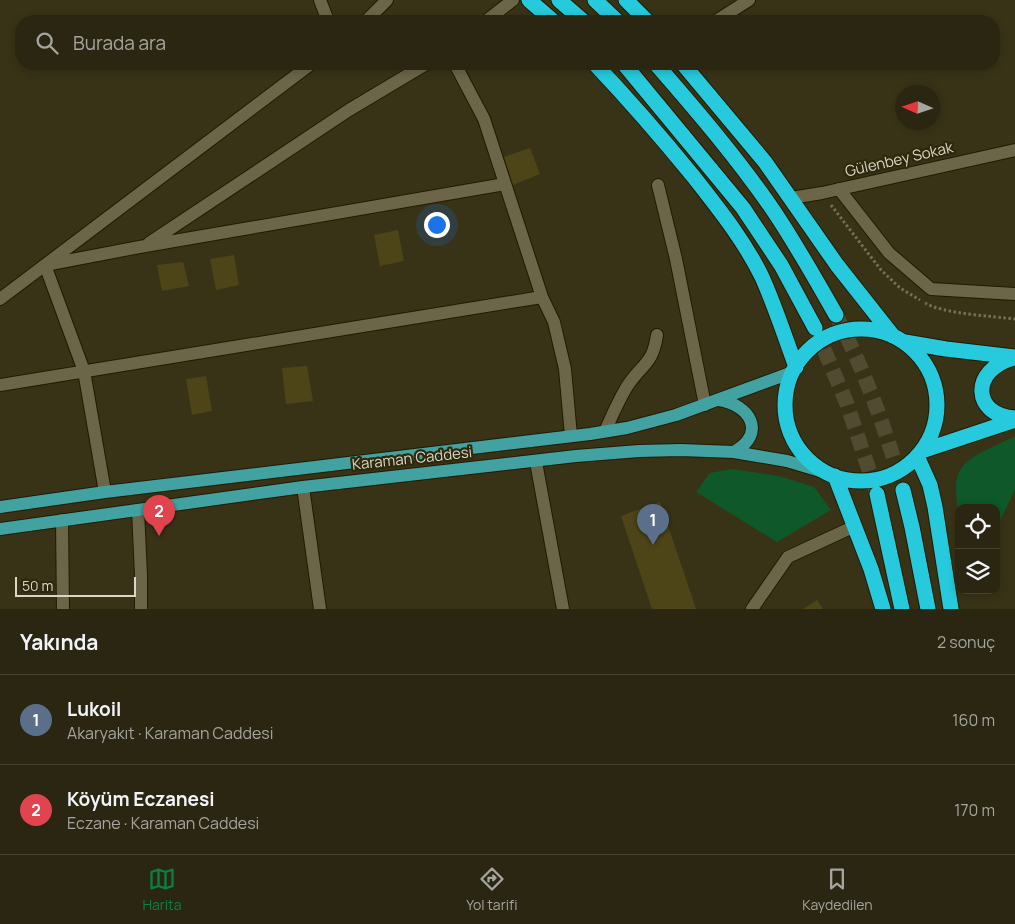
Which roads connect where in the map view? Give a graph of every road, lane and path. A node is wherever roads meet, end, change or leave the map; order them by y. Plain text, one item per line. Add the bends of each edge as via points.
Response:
1 (320, 0) edge
2 (387, 0) edge
3 (513, 0) edge
4 (529, 0) edge
5 (559, 0) edge
6 (595, 0) edge
7 (626, 0) edge
8 (749, 0) edge
9 (326, 15) edge
10 (372, 15) edge
11 (494, 15) edge
12 (546, 15) edge
13 (576, 15) edge
14 (611, 15) edge
15 (641, 15) edge
16 (725, 15) edge
17 (303, 70) edge
18 (416, 70) edge
19 (458, 70) edge
20 (600, 70) edge
21 (629, 70) edge
22 (661, 70) edge
23 (688, 70) edge
24 (1015, 150) edge
25 (505, 184) junction
26 (658, 186) dead end
27 (839, 188) junction
28 (791, 198) junction
29 (145, 246) junction
30 (46, 265) junction
31 (1015, 294) edge
32 (542, 297) junction
33 (0, 299) edge
34 (930, 306) dead end
35 (836, 315) tunnel mouth
36 (1015, 319) edge
37 (814, 328) tunnel mouth
38 (657, 335) dead end
39 (898, 338) junction
40 (1015, 358) edge
41 (794, 369) junction
42 (84, 371) junction
43 (0, 386) edge
44 (719, 400) junction
45 (704, 405) junction
46 (1015, 419) edge
47 (605, 431) junction
48 (571, 436) junction
49 (734, 452) junction
50 (919, 453) junction
51 (536, 462) junction
52 (831, 475) junction
53 (303, 487) junction
54 (903, 490) tunnel mouth
55 (105, 492) junction
56 (877, 494) tunnel mouth
57 (0, 507) edge
58 (138, 510) junction
59 (62, 520) junction
60 (854, 526) junction
61 (0, 529) edge
62 (559, 608) edge
63 (63, 609) edge
64 (141, 609) edge
65 (320, 609) edge
66 (752, 609) edge
67 (883, 609) edge
68 (902, 609) edge
69 (928, 609) edge
70 (951, 609) edge

1 - 9 street
2 - 10 street
3 - 11 street
4 - 12 highway
5 - 13 highway
6 - 14 highway
7 - 15 highway
8 - 16 street
17 - 30 street
18 - 29 street via 349,110
19 - 25 street via 484,119
20 - 41 highway via 666,143 736,233 771,298
21 - 37 highway via 743,208 781,266
22 - 35 highway via 771,208
23 - 28 highway
24 - 27 street, Gülenbey Sokak
25 - 29 street
25 - 32 street
26 - 45 street via 676,259
27 - 28 street, Gülenbey Sokak
27 - 31 street via 889,253 931,289
28 - 39 highway via 842,272
29 - 30 street
30 - 33 street
30 - 42 street
32 - 42 street
32 - 48 street via 554,322 565,369
34 - 36 path
38 - 47 street via 648,363 628,384
39 - 40 highway via 946,349
39 - 41 highway via 862,328 841,331 812,346
39 - 50 highway via 912,348 926,365 936,392 936,420 928,441
40 - 46 highway via 1004,360 982,380 984,400 990,409
41 - 44 main road, Karaman Caddesi
41 - 52 highway via 785,400 789,430 804,455
42 - 43 street
42 - 55 street
44 - 45 main road, Karaman Caddesi
44 - 49 main road via 740,407 752,423 748,441
45 - 47 main road, Karaman Caddesi
46 - 50 highway
47 - 48 main road, Karaman Caddesi
48 - 55 main road, Karaman Caddesi
49 - 51 main road, Karaman Caddesi via 660,450
49 - 52 main road, Karaman Caddesi via 787,461
50 - 52 highway via 905,467 879,479 861,481
50 - 70 highway via 935,508
51 - 53 main road, Karaman Caddesi
51 - 62 street
52 - 60 highway
53 - 58 main road, Karaman Caddesi
53 - 65 street
54 - 69 highway
55 - 57 main road, Karaman Caddesi
56 - 68 highway
58 - 59 main road, Karaman Caddesi
58 - 64 street
59 - 61 main road, Karaman Caddesi
59 - 63 street
60 - 66 street via 788,558
60 - 67 highway

